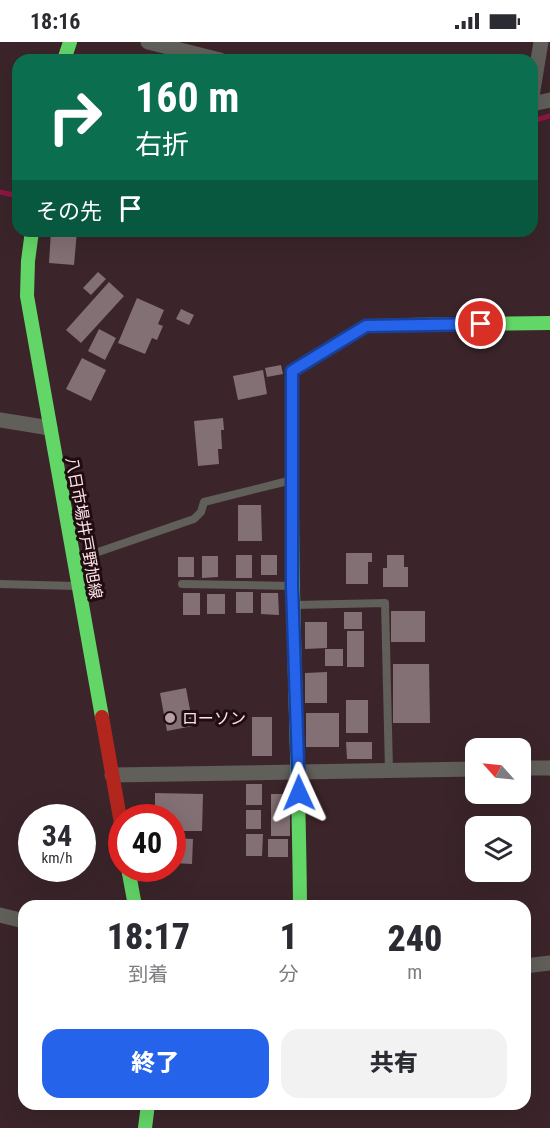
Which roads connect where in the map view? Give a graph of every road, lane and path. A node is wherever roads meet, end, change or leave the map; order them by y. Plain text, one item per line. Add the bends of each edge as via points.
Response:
1 (148, 42) edge
2 (541, 42) edge
3 (196, 54) edge
4 (538, 60) edge
5 (31, 237) edge
6 (550, 323) edge
7 (0, 420) edge
8 (50, 428) junction
9 (292, 480) junction
10 (73, 560) junction
11 (0, 584) edge
12 (182, 584) dead end
13 (78, 586) junction
14 (292, 586) junction
15 (292, 605) junction
16 (531, 768) edge
17 (550, 768) edge
18 (465, 769) edge
19 (389, 770) junction
20 (299, 771) junction
21 (112, 775) junction
22 (117, 804) edge
23 (131, 882) edge
24 (134, 900) edge
25 (300, 900) edge
26 (0, 915) edge
27 (18, 920) edge
28 (550, 963) edge
29 (531, 965) edge
30 (147, 1110) edge
31 (145, 1128) edge

1 - 3 street
2 - 4 street
5 - 8 street, 八日市場井戸野旭線 via 27,296
6 - 9 street via 366,326 357,331 292,371
7 - 8 street
8 - 10 street, 八日市場井戸野旭線
9 - 10 lane via 204,502 194,519
9 - 14 street
10 - 13 street, 八日市場井戸野旭線
11 - 13 lane
12 - 14 lane
13 - 21 street, 八日市場井戸野旭線
14 - 15 street
15 - 19 lane via 385,603
15 - 20 street
16 - 17 street
18 - 19 street
19 - 20 street
20 - 21 street
20 - 25 street
21 - 22 street, 八日市場井戸野旭線
23 - 24 street
26 - 27 street
28 - 29 street
30 - 31 street

